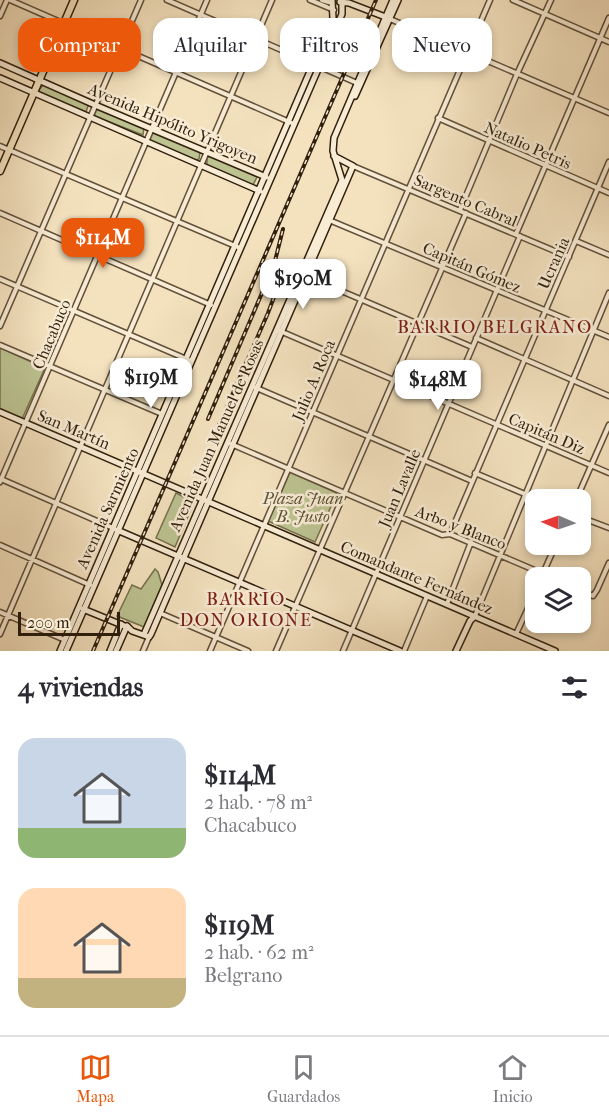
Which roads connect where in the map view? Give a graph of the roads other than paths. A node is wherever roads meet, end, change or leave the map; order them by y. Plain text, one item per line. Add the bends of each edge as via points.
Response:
1 (8, 0) edge
2 (74, 0) edge
3 (141, 0) edge
4 (167, 0) edge
5 (207, 0) edge
6 (272, 0) edge
7 (310, 0) edge
8 (322, 0) edge
9 (393, 0) edge
10 (398, 0) edge
11 (490, 0) edge
12 (513, 0) edge
13 (551, 0) edge
14 (337, 1) edge
15 (520, 1) edge
16 (356, 6) junction
17 (343, 9) junction
18 (334, 10) junction
19 (545, 14) junction
20 (201, 15) junction
21 (0, 16) edge
22 (51, 18) edge
23 (65, 18) edge
24 (133, 18) edge
25 (200, 18) edge
26 (208, 18) edge
27 (265, 18) edge
28 (333, 18) edge
29 (339, 18) edge
30 (387, 18) junction
31 (482, 18) edge
32 (609, 18) edge
33 (392, 20) edge
34 (600, 38) junction
35 (609, 42) edge
36 (0, 63) edge
37 (492, 63) edge
38 (42, 72) edge
39 (109, 72) edge
40 (176, 72) joint
41 (242, 72) edge
42 (313, 72) edge
43 (331, 72) edge
44 (458, 72) edge
45 (518, 74) junction
46 (0, 78) edge
47 (39, 80) junction
48 (359, 83) junction
49 (34, 92) junction
50 (231, 96) junction
51 (574, 99) junction
52 (95, 105) junction
53 (609, 113) edge
54 (90, 117) junction
55 (438, 118) junction
56 (292, 123) junction
57 (152, 129) junction
58 (146, 141) junction
59 (489, 141) junction
60 (0, 146) edge
61 (9, 150) junction
62 (207, 153) junction
63 (334, 156) junction
64 (343, 161) junction
65 (609, 162) edge
66 (202, 165) junction
67 (353, 166) junction
68 (546, 167) junction
69 (337, 169) junction
70 (0, 171) edge
71 (66, 174) junction
72 (267, 178) junction
73 (345, 178) junction
74 (598, 188) junction
75 (408, 189) junction
76 (261, 191) junction
77 (609, 193) edge
78 (122, 199) junction
79 (460, 210) junction
80 (0, 213) edge
81 (466, 213) junction
82 (327, 219) junction
83 (177, 222) junction
84 (41, 230) junction
85 (518, 235) junction
86 (576, 241) junction
87 (384, 243) junction
88 (237, 247) junction
89 (98, 255) junction
90 (609, 255) edge
91 (569, 257) junction
92 (442, 268) junction
93 (303, 275) junction
94 (0, 279) edge
95 (153, 279) junction
96 (18, 286) junction
97 (496, 290) junction
98 (609, 293) edge
99 (360, 299) junction
100 (212, 305) junction
101 (545, 310) junction
102 (73, 311) junction
103 (418, 324) junction
104 (0, 326) edge
105 (279, 330) junction
106 (594, 331) junction
107 (129, 335) junction
108 (609, 337) edge
109 (476, 338) junction
110 (0, 345) edge
111 (472, 346) junction
112 (336, 355) junction
113 (524, 358) junction
114 (189, 360) junction
115 (50, 366) junction
116 (394, 380) junction
117 (573, 380) junction
118 (254, 387) junction
119 (105, 391) junction
120 (609, 396) edge
121 (448, 404) junction
122 (0, 412) edge
123 (312, 412) junction
124 (165, 415) junction
125 (25, 423) junction
126 (496, 424) junction
127 (609, 425) edge
128 (369, 437) junction
129 (230, 444) junction
130 (545, 446) junction
131 (81, 447) junction
132 (424, 460) junction
133 (591, 466) junction
134 (288, 469) junction
135 (140, 472) junction
136 (475, 473) junction
137 (609, 473) edge
138 (0, 480) edge
139 (472, 480) junction
140 (527, 489) edge
141 (581, 489) edge
142 (345, 493) junction
143 (525, 494) joint
144 (205, 500) junction
145 (57, 504) junction
146 (400, 517) junction
147 (591, 521) edge
148 (264, 525) junction
149 (609, 528) edge
150 (115, 529) junction
151 (450, 534) junction
152 (471, 542) junction
153 (0, 545) edge
154 (320, 550) junction
155 (501, 555) junction
156 (180, 557) junction
157 (32, 559) junction
158 (609, 563) edge
159 (526, 567) edge
160 (376, 574) junction
161 (239, 582) junction
162 (91, 585) junction
163 (591, 595) edge
164 (427, 596) junction
165 (447, 604) junction
166 (296, 606) junction
167 (82, 608) junction
168 (0, 612) edge
169 (157, 612) junction
170 (8, 615) junction
171 (525, 615) edge
172 (475, 616) junction
173 (124, 625) junction
174 (352, 630) junction
175 (0, 634) edge
176 (148, 634) junction
177 (516, 634) junction
178 (216, 637) junction
179 (67, 641) junction
180 (60, 651) edge
181 (66, 651) edge
182 (110, 651) edge
183 (116, 651) edge
184 (143, 651) edge
185 (210, 651) edge
186 (248, 651) edge
187 (276, 651) edge
188 (343, 651) edge
189 (402, 651) edge
190 (456, 651) edge
191 (555, 651) edge

1 - 21 street
1 - 22 street
2 - 23 main road
3 - 24 street
4 - 20 street
5 - 20 street, Chacabuco
6 - 27 street
7 - 18 street
8 - 14 street
9 - 30 main road
10 - 30 main road
11 - 31 street, Julio A. Roca
12 - 15 street
13 - 19 street
14 - 16 main road
14 - 17 main road
14 - 18 main road
15 - 19 street
16 - 17 main road
16 - 30 main road
17 - 18 main road
17 - 29 main road
18 - 28 main road
19 - 34 street
19 - 45 street
20 - 25 street, Chacabuco
20 - 26 street
30 - 33 street
30 - 48 main road
32 - 34 street, Juan Lavalle
34 - 35 street
34 - 51 street, Juan Lavalle
36 - 47 main road, Avenida Hipólito Yrigoyen
37 - 45 street
38 - 47 main road
39 - 52 street
40 - 50 street
40 - 57 street, Chacabuco
41 - 50 street
42 - 56 main road, Avenida Sarmiento
43 - 48 street
44 - 55 street, Julio A. Roca
45 - 51 street
45 - 59 street
46 - 49 main road, Avenida Hipólito Yrigoyen
47 - 49 main road
47 - 52 main road, Avenida Hipólito Yrigoyen
48 - 63 main road via 334,138
49 - 54 main road, Avenida Hipólito Yrigoyen
49 - 61 main road
50 - 56 street
50 - 62 street
51 - 53 street
51 - 68 street, Juan Lavalle
52 - 54 street
52 - 57 main road, Avenida Hipólito Yrigoyen
54 - 58 main road, Avenida Hipólito Yrigoyen
54 - 71 street
55 - 59 street, Natalio Petris
55 - 75 street, Julio A. Roca
56 - 72 main road, Avenida Sarmiento
57 - 58 street, Chacabuco
57 - 62 main road, Avenida Hipólito Yrigoyen
58 - 66 main road, Avenida Hipólito Yrigoyen
58 - 78 street, Chacabuco
59 - 68 street, Natalio Petris
59 - 79 street
60 - 61 street
61 - 70 main road
61 - 71 street
62 - 66 street
62 - 72 main road, Avenida Hipólito Yrigoyen
63 - 64 main road
63 - 69 main road
64 - 67 main road
64 - 69 main road
65 - 74 street, Ucrania
66 - 76 main road, Avenida Hipólito Yrigoyen
66 - 83 street
67 - 73 main road, Avenida Juan Manuel de Rosas
67 - 75 street, Sargento Cabral
68 - 74 street, Natalio Petris
68 - 85 street, Juan Lavalle
69 - 73 main road
71 - 78 street
71 - 84 street
72 - 76 main road, Avenida Sarmiento
73 - 82 main road, Avenida Juan Manuel de Rosas
74 - 77 street, Natalio Petris
74 - 86 street, Ucrania
75 - 79 street, Sargento Cabral
75 - 87 street, Julio A. Roca
76 - 88 main road, Avenida Sarmiento
78 - 83 street
78 - 89 street, Chacabuco
79 - 81 street, Sargento Cabral
80 - 84 street
81 - 85 street, Sargento Cabral
81 - 92 street
82 - 87 street, Capitán Gómez
82 - 93 main road, Avenida Juan Manuel de Rosas
83 - 88 street
83 - 95 street
84 - 89 street
84 - 96 street
85 - 91 street, Sargento Cabral
85 - 97 street, Juan Lavalle
86 - 90 street
86 - 91 street, Ucrania
87 - 92 street, Capitán Gómez
87 - 99 street, Julio A. Roca
88 - 100 main road, Avenida Sarmiento
89 - 95 street
89 - 102 street, Chacabuco
91 - 101 street, Ucrania
92 - 97 street, Capitán Gómez
92 - 103 street
93 - 99 street
93 - 105 main road, Avenida Juan Manuel de Rosas
94 - 96 street
95 - 100 street
95 - 107 street
96 - 102 street
96 - 104 street
97 - 101 street, Capitán Gómez
97 - 109 street, Juan Lavalle
98 - 106 street
99 - 103 street
99 - 112 street, Julio A. Roca
100 - 114 main road, Avenida Sarmiento
101 - 106 street, Capitán Gómez
101 - 113 street, Ucrania
102 - 107 street
102 - 115 street, Chacabuco
103 - 111 street
103 - 116 street
105 - 112 street, Capitán Diz
105 - 118 main road, Avenida Juan Manuel de Rosas
106 - 108 street, Capitán Gómez
106 - 117 street
107 - 114 street
107 - 119 street
109 - 111 street, Juan Lavalle
109 - 113 street
110 - 115 street
111 - 121 street, Juan Lavalle
112 - 116 street, Capitán Diz
112 - 123 street, Julio A. Roca
113 - 117 street
113 - 126 street, Ucrania
114 - 124 main road, Avenida Sarmiento
115 - 119 street
115 - 125 street, Chacabuco
116 - 121 street, Capitán Diz
116 - 128 street
117 - 120 street
117 - 130 street
118 - 123 street
118 - 129 main road, Avenida Juan Manuel de Rosas
119 - 124 street
119 - 131 street
121 - 126 street, Capitán Diz
121 - 132 street, Juan Lavalle
122 - 125 main road, San Martín
123 - 128 street
123 - 134 street, Julio A. Roca
124 - 135 main road, Avenida Sarmiento
125 - 131 main road, San Martín
125 - 138 street, Chacabuco
126 - 130 street, Capitán Diz
126 - 136 street, Ucrania
127 - 133 street
128 - 132 street
128 - 142 street
129 - 134 street, Arbo y Blanco
129 - 144 main road, Avenida Juan Manuel de Rosas
130 - 133 street, Capitán Diz
130 - 140 street
131 - 135 main road, San Martín
131 - 145 street
132 - 139 street
132 - 146 street, Juan Lavalle
133 - 137 street, Capitán Diz
133 - 141 street
134 - 142 street, Arbo y Blanco
134 - 148 street, Julio A. Roca
135 - 144 main road, San Martín
135 - 150 main road, Avenida Sarmiento
136 - 139 street, Ucrania
136 - 143 street
138 - 145 street
139 - 151 street, Ucrania
142 - 146 street, Arbo y Blanco
142 - 154 street
143 - 155 street
144 - 148 main road, Comandante Fernández
144 - 156 main road, Avenida Juan Manuel de Rosas
145 - 150 street
145 - 157 street
146 - 151 street, Arbo y Blanco via 442,535
146 - 160 street, Juan Lavalle
147 - 149 street
148 - 154 main road, Comandante Fernández
148 - 161 street, Julio A. Roca
150 - 156 main road
150 - 162 main road, Avenida Sarmiento
151 - 152 street, Arbo y Blanco
152 - 155 street, Arbo y Blanco
152 - 165 street
153 - 157 street
154 - 160 main road, Comandante Fernández
154 - 166 street
155 - 159 street, Arbo y Blanco
155 - 172 street
156 - 161 main road
156 - 169 main road, Avenida Juan Manuel de Rosas
157 - 162 street
157 - 170 street
158 - 163 street
160 - 164 main road, Comandante Fernández
160 - 174 street, Juan Lavalle
161 - 166 main road
161 - 178 street, Julio A. Roca
162 - 167 main road, Avenida Sarmiento
164 - 165 main road, Comandante Fernández
164 - 189 street
165 - 172 main road, Comandante Fernández
166 - 174 main road
166 - 187 street
167 - 173 main road
167 - 179 main road, Avenida Sarmiento
168 - 170 street
169 - 176 main road, Avenida Juan Manuel de Rosas
169 - 178 street
170 - 175 street
170 - 179 street
171 - 177 street
172 - 177 main road, Comandante Fernández
172 - 190 main road
173 - 176 main road
173 - 182 main road
173 - 183 main road
174 - 188 street, Juan Lavalle
174 - 189 main road
176 - 184 street
177 - 191 main road, Comandante Fernández
178 - 185 street, Julio A. Roca
178 - 186 street
179 - 180 main road, Avenida Sarmiento
179 - 181 main road, Avenida Sarmiento

